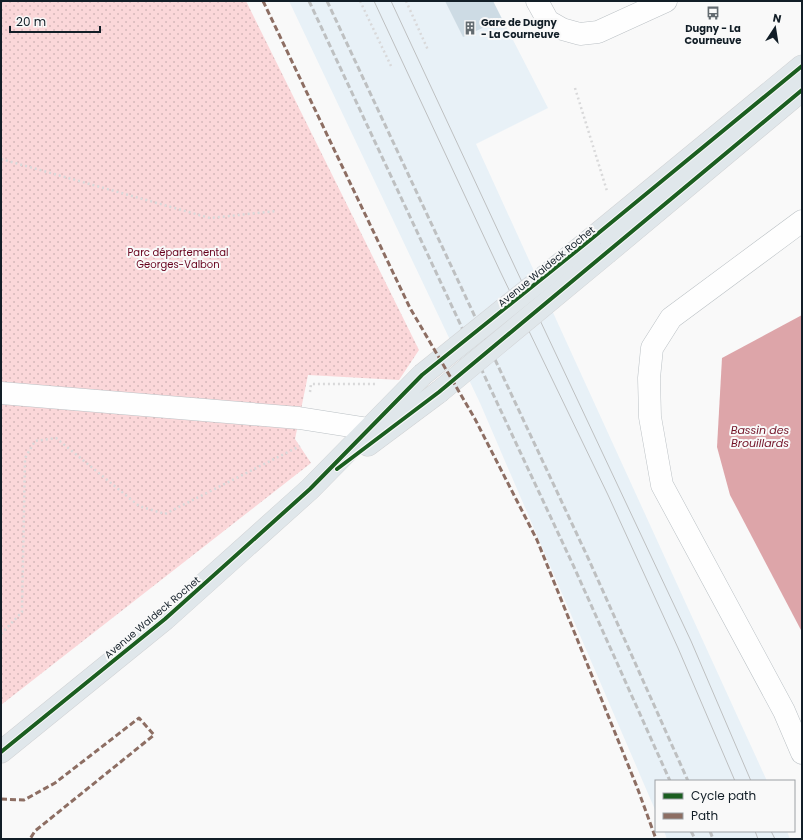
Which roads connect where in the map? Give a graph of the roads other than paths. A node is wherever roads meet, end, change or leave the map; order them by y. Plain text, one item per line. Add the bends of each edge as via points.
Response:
1 (537, 1) edge
2 (666, 1) edge
3 (802, 66) edge
4 (802, 90) edge
5 (802, 221) edge
6 (599, 246) junction
7 (1, 393) edge
8 (369, 429) junction
9 (310, 489) junction
10 (1, 752) edge
11 (802, 753) edge

1 - 2 lane via 548,21 562,29 580,34 598,32
3 - 6 main road, Avenue Waldeck Rochet
4 - 6 main road, Avenue Waldeck Rochet
5 - 11 lane via 672,318 652,348 648,378 650,417 662,485 784,711
6 - 8 main road, Avenue Waldeck Rochet, bridge via 422,375
6 - 9 main road, Avenue Waldeck Rochet, bridge via 439,392
7 - 8 lane via 305,419
8 - 9 main road, Avenue Waldeck Rochet
9 - 10 main road, Avenue Waldeck Rochet via 166,619

